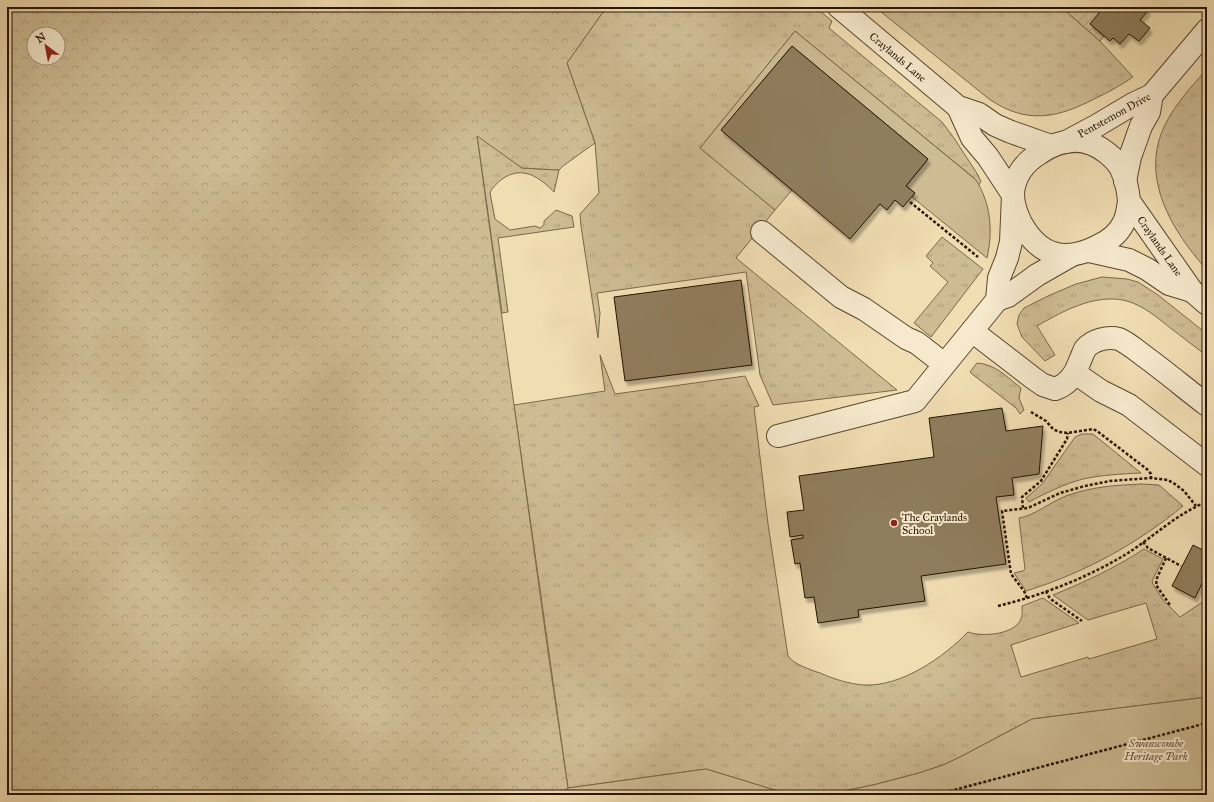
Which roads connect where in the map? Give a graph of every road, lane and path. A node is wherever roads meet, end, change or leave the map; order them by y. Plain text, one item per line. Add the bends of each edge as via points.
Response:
1 (839, 7) edge
2 (1207, 30) edge
3 (1152, 95) junction
4 (958, 107) junction
5 (1058, 144) junction
6 (1127, 191) junction
7 (1013, 195) junction
8 (910, 202) dead end
9 (762, 232) dead end
10 (1081, 253) junction
11 (983, 262) dead end
12 (1199, 298) edge
13 (997, 300) junction
14 (972, 331) junction
15 (944, 364) junction
16 (1075, 373) junction
17 (1207, 405) edge
18 (1068, 433) dead end
19 (778, 436) dead end
20 (1207, 465) edge
21 (1207, 502) edge
22 (1196, 506) junction
23 (1023, 508) junction
24 (1143, 542) junction
25 (1166, 558) junction
26 (1181, 566) dead end
27 (1046, 591) junction
28 (1027, 598) junction
29 (1170, 605) dead end
30 (998, 606) dead end
31 (1082, 621) dead end
32 (1207, 723) edge
33 (935, 795) edge

1 - 4 street, Craylands Lane
2 - 3 street, Pentstemon Drive
3 - 5 street, Pentstemon Drive
3 - 6 street via 1149,112 1130,157
4 - 5 street, Craylands Lane via 979,114 1011,132
4 - 7 street, Craylands Lane via 972,138
5 - 6 street, Craylands Lane via 1087,142 1102,149 1122,169
5 - 7 street, Craylands Lane via 1032,157 1023,167 1018,175
6 - 10 street, Craylands Lane via 1125,219 1118,232 1107,241
6 - 12 street, Craylands Lane
7 - 10 street, Craylands Lane via 1018,217 1037,243 1050,252 1062,255
7 - 13 street via 1011,242 999,278
8 - 11 path
9 - 15 street via 841,296 917,343
10 - 12 street, Craylands Lane via 1129,260 1169,284
10 - 13 street via 1037,275 1010,295
13 - 14 street
14 - 15 street
14 - 16 street via 1033,378 1051,388 1059,387
15 - 19 street via 915,401
16 - 17 street via 1085,350 1091,344 1100,340 1119,339
16 - 20 street via 1129,406
18 - 23 path via 1047,473 1022,496
21 - 22 path
22 - 23 path via 1175,484 1168,480 1151,478 1085,486
22 - 24 path
23 - 28 path via 1002,511 1011,574
24 - 25 path via 1148,548
24 - 27 path via 1095,571
25 - 26 path
25 - 29 path via 1156,585
27 - 28 path
27 - 31 path via 1049,598
28 - 30 path
32 - 33 path

